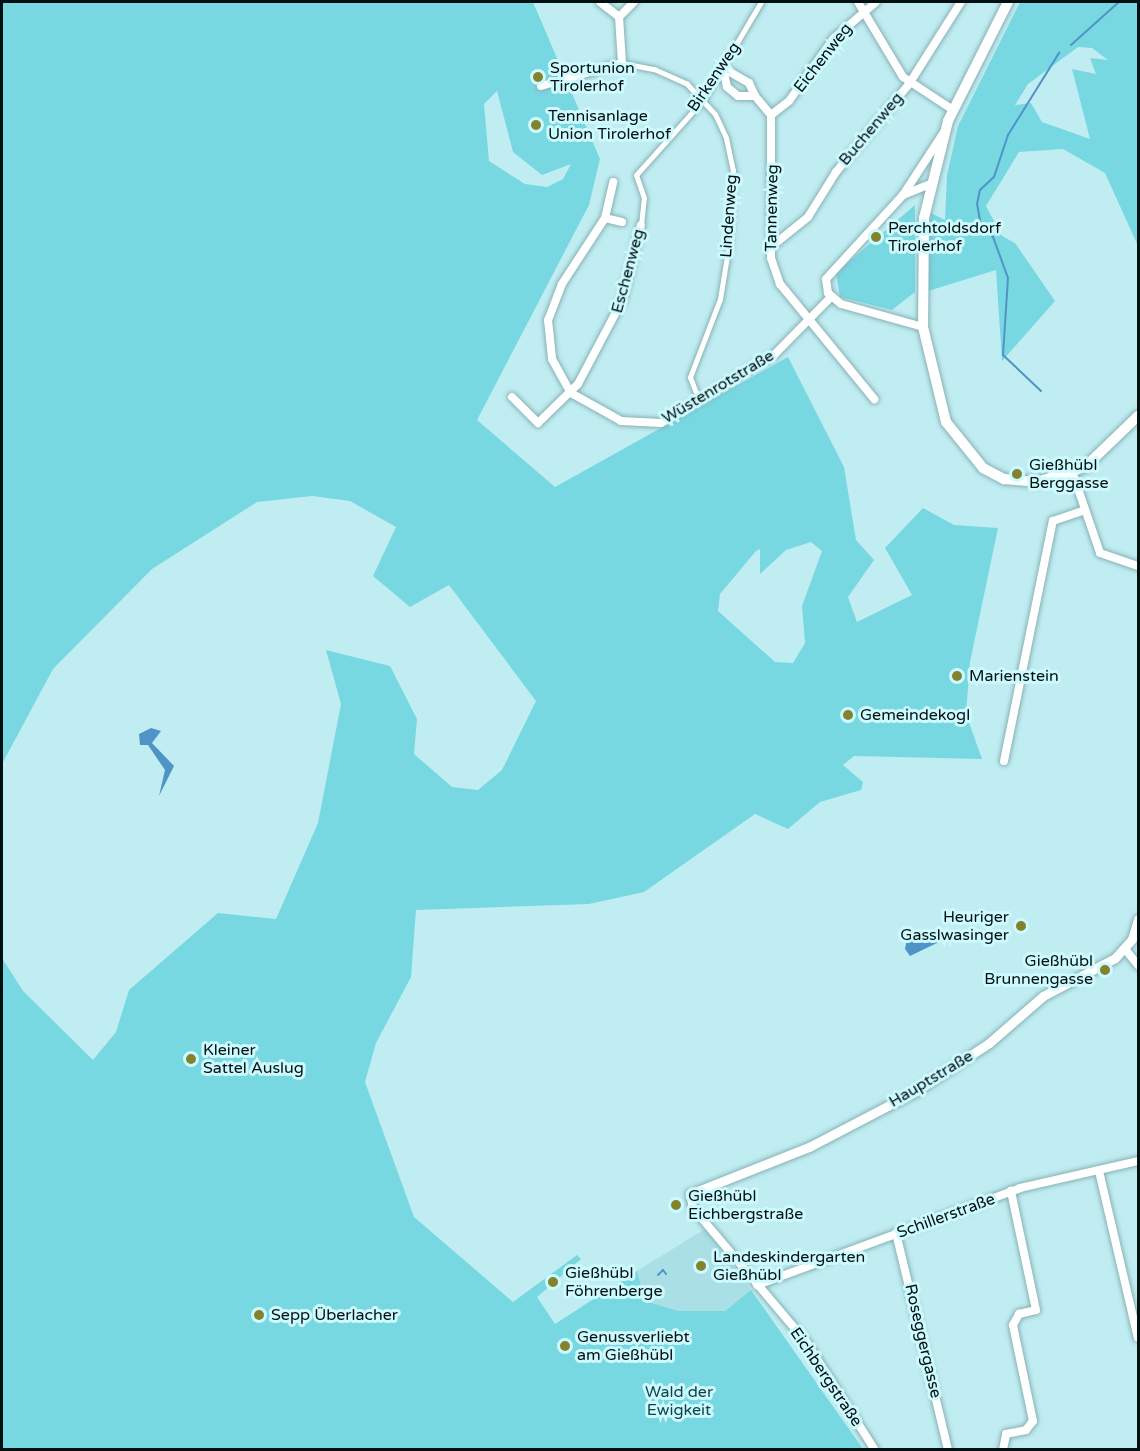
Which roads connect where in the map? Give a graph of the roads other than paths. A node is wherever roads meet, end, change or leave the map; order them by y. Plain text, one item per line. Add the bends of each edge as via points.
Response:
1 (600, 2) edge
2 (634, 2) edge
3 (761, 2) edge
4 (858, 2) edge
5 (876, 2) edge
6 (961, 2) edge
7 (1008, 2) edge
8 (864, 12) junction
9 (619, 16) junction
10 (622, 63) junction
11 (723, 68) junction
12 (909, 84) junction
13 (541, 86) dead end
14 (755, 96) junction
15 (703, 100) junction
16 (953, 110) junction
17 (771, 115) junction
18 (944, 132) junction
19 (636, 175) joint
20 (614, 182) dead end
21 (930, 184) junction
22 (903, 195) junction
23 (605, 218) junction
24 (622, 222) dead end
25 (641, 225) joint
26 (771, 247) junction
27 (831, 297) junction
28 (808, 326) junction
29 (923, 327) junction
30 (571, 393) junction
31 (512, 397) dead end
32 (874, 399) dead end
33 (699, 401) junction
34 (1138, 416) edge
35 (1073, 474) junction
36 (1085, 510) junction
37 (1138, 566) edge
38 (1004, 761) dead end
39 (1138, 919) edge
40 (1125, 949) junction
41 (1138, 965) edge
42 (1138, 1161) edge
43 (1100, 1171) junction
44 (1011, 1191) junction
45 (690, 1194) joint
46 (896, 1233) junction
47 (757, 1285) junction
48 (1138, 1338) edge
49 (875, 1449) edge
50 (948, 1449) edge
51 (1003, 1449) edge

1 - 9 street
2 - 9 street
3 - 11 street, Birkenweg
4 - 8 street
5 - 8 street, Eichenweg
6 - 12 street, Buchenweg
7 - 16 main road
8 - 12 street
8 - 17 street, Eichenweg via 834,38 789,100
9 - 10 street
10 - 13 street, Lindenweg
10 - 15 street, Lindenweg via 654,69 687,84
11 - 14 street via 749,83
11 - 14 street via 727,87 738,96
11 - 15 street, Birkenweg
12 - 16 street
12 - 26 street, Buchenweg via 836,172 808,218
14 - 17 street
15 - 19 street, Birkenweg
15 - 33 street, Lindenweg via 726,138 733,196 720,299 690,377
16 - 18 main road
17 - 26 street, Tannenweg
18 - 21 main road
18 - 22 street
19 - 25 street, Eschenweg via 644,198
20 - 23 street
21 - 22 street
21 - 29 main road via 920,262
22 - 27 street via 828,272
23 - 24 street
23 - 30 street via 562,284 548,320 552,359
25 - 30 street, Eschenweg via 622,301
26 - 28 street, Tannenweg via 780,285
27 - 28 street, Wüstenrotstraße
27 - 29 street
28 - 32 street, Tannenweg
28 - 33 street, Wüstenrotstraße via 774,355
29 - 35 main road via 946,422 975,463 1004,479 1037,482
30 - 31 street, Eschenweg via 538,423
30 - 33 street, Wüstenrotstraße via 621,421 661,423
34 - 35 main road
35 - 36 street
36 - 37 street via 1100,553
36 - 38 street via 1053,521
39 - 40 street
40 - 41 street
40 - 45 street, Hauptstraße via 1043,996 989,1043 916,1091 809,1147
42 - 43 street, Schillerstraße
43 - 44 street, Schillerstraße
43 - 48 street
44 - 46 street, Schillerstraße
44 - 51 street via 1036,1310 1019,1314 1013,1325 1033,1421 1026,1430 1006,1434
45 - 47 street, Eichbergstraße via 693,1208
46 - 47 street, Schillerstraße
46 - 50 street, Roseggergasse
47 - 49 street, Eichbergstraße via 807,1343

